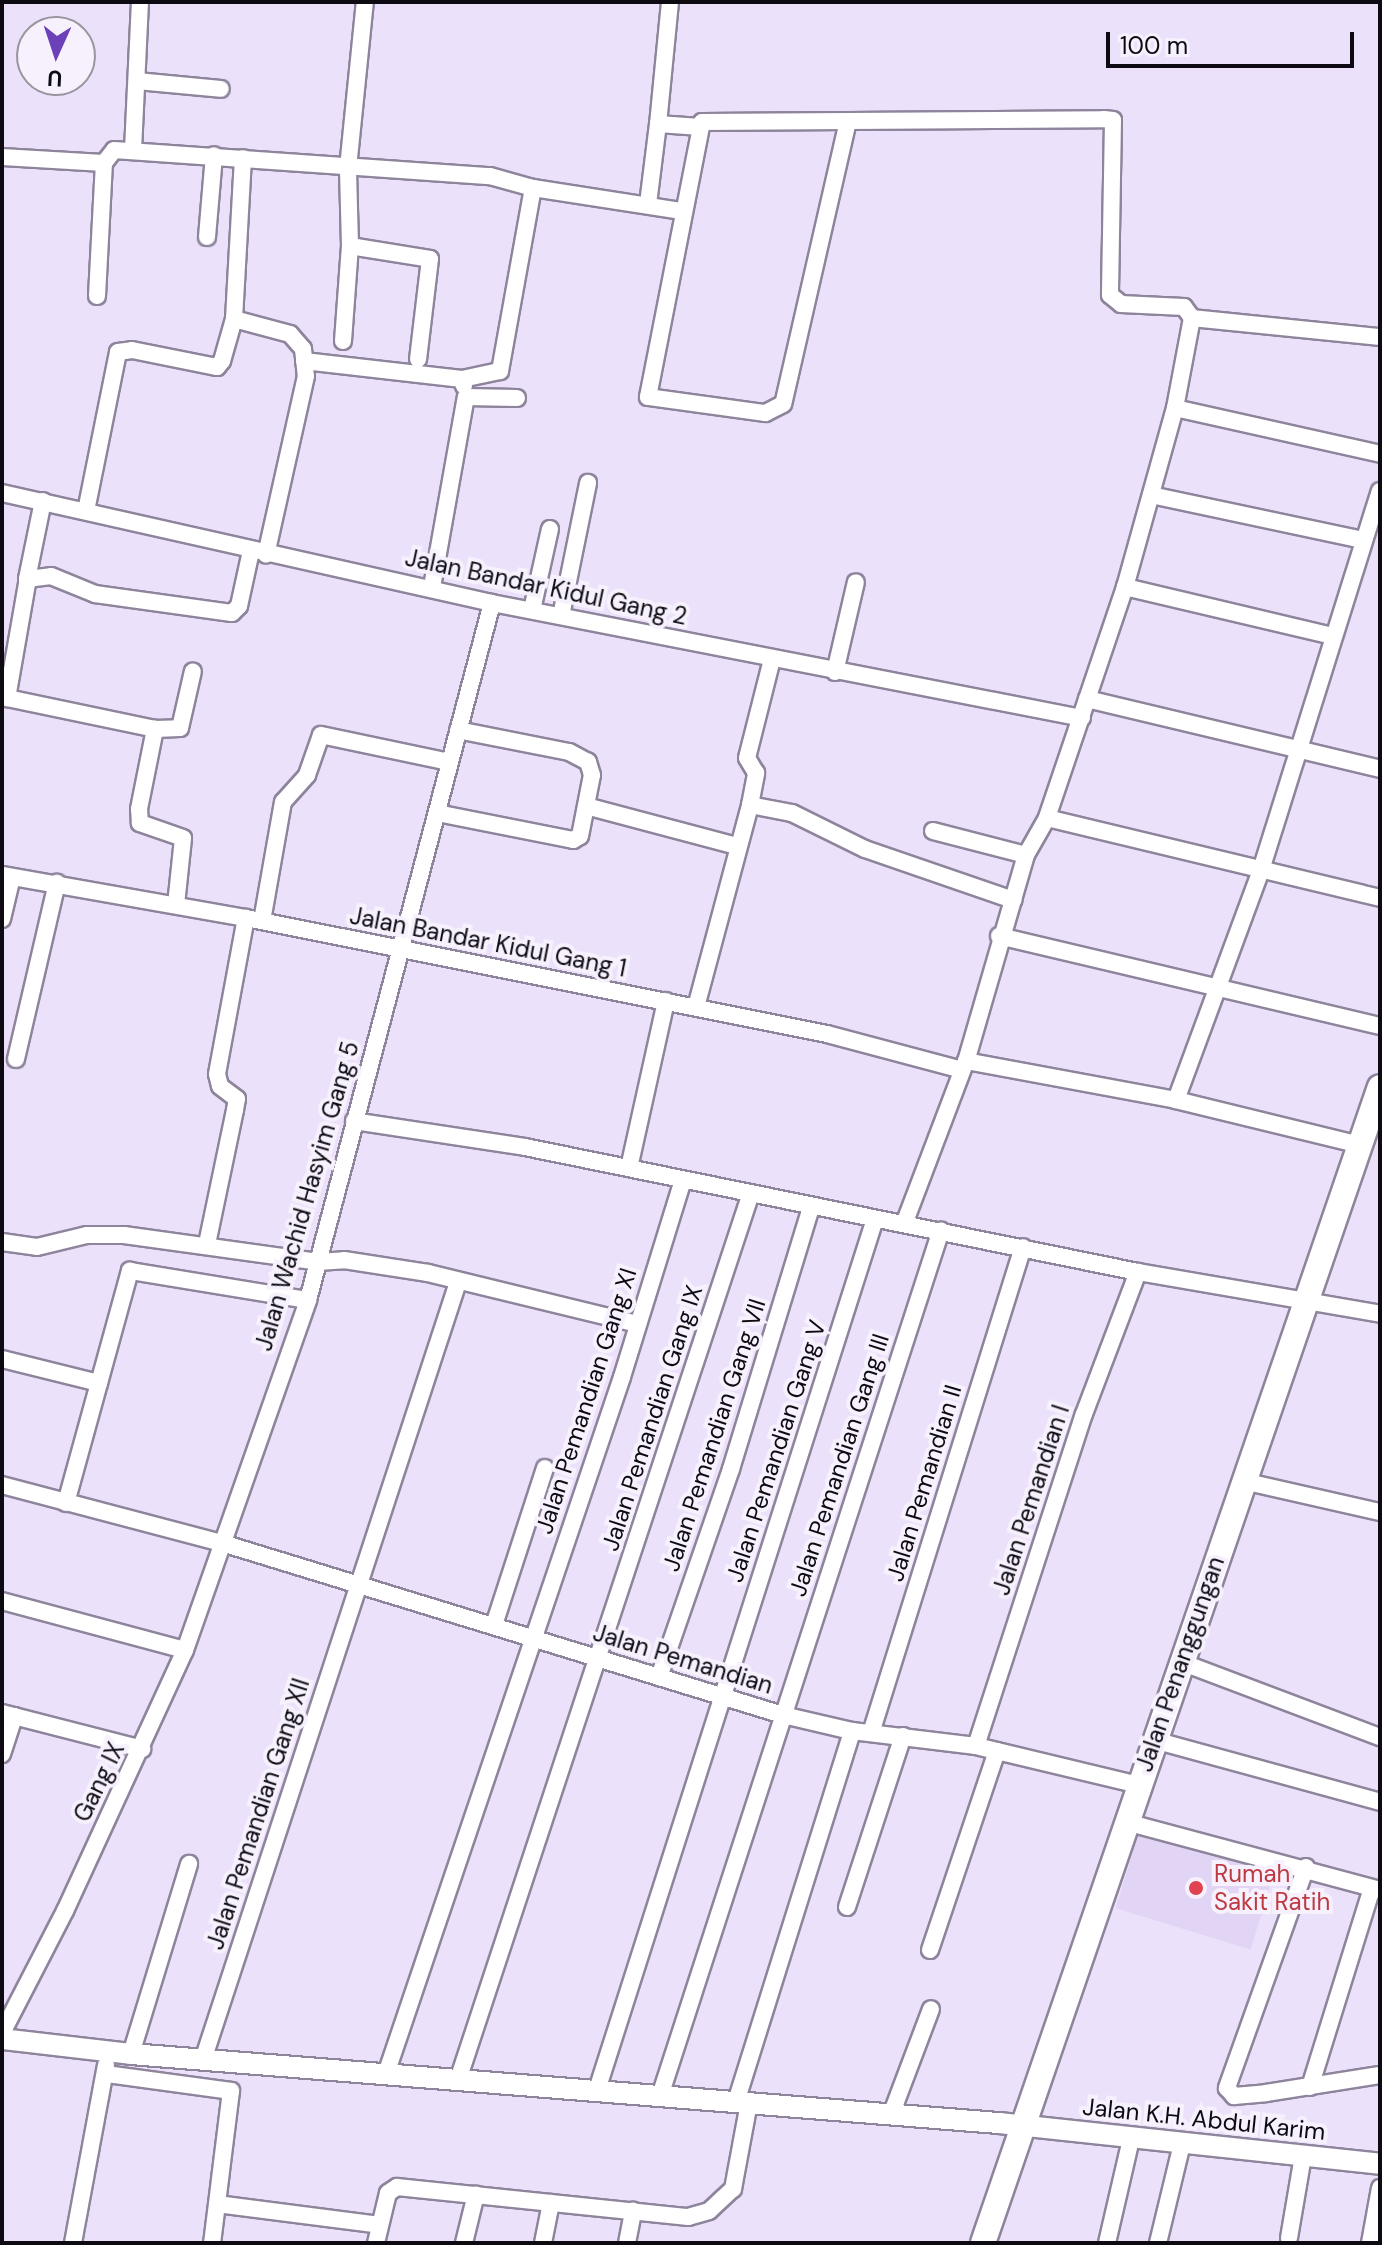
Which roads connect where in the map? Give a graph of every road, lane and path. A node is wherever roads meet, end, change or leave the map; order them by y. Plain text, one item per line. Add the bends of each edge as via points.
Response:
1 (140, 2) edge
2 (365, 2) edge
3 (670, 2) edge
4 (137, 81) junction
5 (221, 89) dead end
6 (848, 121) junction
7 (658, 124) junction
8 (697, 127) junction
9 (133, 150) junction
10 (214, 155) junction
11 (2, 157) edge
12 (243, 158) junction
13 (104, 163) junction
14 (348, 168) junction
15 (533, 188) junction
16 (648, 204) junction
17 (682, 211) junction
18 (207, 237) dead end
19 (350, 246) junction
20 (97, 296) dead end
21 (1192, 318) junction
22 (234, 319) junction
23 (1380, 337) edge
24 (343, 341) dead end
25 (418, 359) dead end
26 (304, 361) junction
27 (462, 379) junction
28 (466, 397) junction
29 (517, 398) dead end
30 (1175, 408) junction
31 (1380, 454) edge
32 (588, 483) dead end
33 (1380, 491) edge
34 (2, 493) edge
35 (1151, 495) junction
36 (43, 501) junction
37 (86, 511) junction
38 (550, 529) dead end
39 (1362, 540) junction
40 (259, 553) junction
41 (28, 578) junction
42 (856, 582) dead end
43 (432, 587) junction
44 (1125, 587) junction
45 (492, 603) junction
46 (532, 610) junction
47 (561, 616) junction
48 (1333, 636) junction
49 (772, 659) junction
50 (193, 671) dead end
51 (835, 672) junction
52 (1087, 699) junction
53 (1082, 718) junction
54 (155, 729) junction
55 (458, 730) junction
56 (1298, 750) junction
57 (449, 762) junction
58 (1380, 769) edge
59 (750, 805) junction
60 (586, 806) junction
61 (437, 813) junction
62 (1047, 818) junction
63 (933, 831) dead end
64 (736, 846) junction
65 (1026, 855) junction
66 (1261, 870) junction
67 (7, 876) edge
68 (57, 883) junction
69 (1380, 898) edge
70 (1013, 900) junction
71 (176, 905) junction
72 (2, 919) edge
73 (254, 919) junction
74 (999, 936) junction
75 (398, 950) junction
76 (1215, 987) junction
77 (666, 1001) junction
78 (696, 1007) junction
79 (1380, 1026) edge
80 (16, 1059) dead end
81 (964, 1066) junction
82 (1380, 1087) edge
83 (1176, 1100) junction
84 (354, 1121) junction
85 (1360, 1145) junction
86 (629, 1168) junction
87 (683, 1180) junction
88 (751, 1193) junction
89 (811, 1207) junction
90 (875, 1219) junction
91 (904, 1224) junction
92 (941, 1230) junction
93 (2, 1242) edge
94 (207, 1244) junction
95 (1023, 1247) junction
96 (318, 1262) junction
97 (1138, 1272) junction
98 (458, 1282) junction
99 (308, 1300) junction
100 (1304, 1300) junction
101 (1380, 1314) edge
102 (638, 1324) junction
103 (2, 1359) edge
104 (99, 1383) junction
105 (545, 1468) dead end
106 (1243, 1481) junction
107 (2, 1485) edge
108 (66, 1503) junction
109 (1380, 1512) edge
110 (222, 1543) junction
111 (361, 1584) junction
112 (2, 1601) edge
113 (494, 1625) junction
114 (533, 1637) junction
115 (185, 1650) junction
116 (600, 1659) junction
117 (1181, 1662) junction
118 (659, 1677) junction
119 (722, 1697) junction
120 (8, 1714) edge
121 (783, 1715) junction
122 (852, 1731) junction
123 (871, 1733) junction
124 (903, 1736) junction
125 (1380, 1737) edge
126 (1154, 1740) junction
127 (976, 1746) junction
128 (142, 1749) junction
129 (997, 1751) junction
130 (2, 1754) edge
131 (1139, 1785) junction
132 (1380, 1802) edge
133 (1126, 1822) junction
134 (189, 1864) dead end
135 (1306, 1867) junction
136 (1376, 1889) edge
137 (847, 1907) dead end
138 (930, 1950) dead end
139 (931, 2009) dead end
140 (2, 2036) edge
141 (107, 2052) junction
142 (131, 2054) junction
143 (203, 2060) junction
144 (106, 2074) junction
145 (386, 2074) junction
146 (1380, 2075) edge
147 (458, 2080) junction
148 (1310, 2087) junction
149 (597, 2090) junction
150 (660, 2096) junction
151 (743, 2103) junction
152 (891, 2115) junction
153 (1023, 2125) junction
154 (1131, 2139) junction
155 (1182, 2144) junction
156 (1303, 2156) junction
157 (1380, 2164) edge
158 (1380, 2188) edge
159 (476, 2194) junction
160 (551, 2203) junction
161 (217, 2204) junction
162 (633, 2211) junction
163 (380, 2225) junction
164 (1289, 2238) dead end
165 (73, 2243) edge
166 (212, 2243) edge
167 (376, 2243) edge
168 (464, 2243) edge
169 (543, 2243) edge
170 (627, 2243) edge
171 (983, 2243) edge
172 (1107, 2243) edge
173 (1158, 2243) edge
174 (1370, 2243) edge

1 - 4 street
2 - 14 street
3 - 7 street
4 - 5 street
4 - 9 street
6 - 8 street via 707,122
6 - 17 street via 777,412 648,397
6 - 21 street via 1113,120 1110,295 1121,304 1184,307
7 - 8 street
7 - 16 street
8 - 17 street
9 - 10 street
9 - 13 street via 114,150
10 - 12 street
10 - 18 street
11 - 13 street
12 - 14 street
12 - 22 street
13 - 20 street
14 - 15 street via 490,176
14 - 19 street
15 - 16 street
15 - 27 street via 500,371
16 - 17 street
19 - 24 street
19 - 25 street via 430,259
21 - 23 street
21 - 30 street
22 - 26 street via 290,334 303,349
22 - 37 street via 217,367 132,350 118,352
26 - 27 street
26 - 40 street via 296,425
27 - 28 street
28 - 29 street
28 - 43 street
30 - 31 street
30 - 35 street
32 - 47 street
33 - 39 street
34 - 36 street, Jalan Bandar Kidul Gang 2
35 - 39 street
35 - 44 street
36 - 37 street, Jalan Bandar Kidul Gang 2
36 - 41 street
37 - 40 street, Jalan Bandar Kidul Gang 2
38 - 46 street
39 - 48 street
40 - 41 street via 232,613 95,594 51,576
40 - 43 street, Jalan Bandar Kidul Gang 2
41 - 54 street via 7,698
42 - 51 street
43 - 45 street, Jalan Bandar Kidul Gang 2
44 - 48 street
44 - 52 street
45 - 46 street, Jalan Bandar Kidul Gang 2
45 - 55 street, Jalan Wachid Hasyim Gang 5
46 - 47 street, Jalan Bandar Kidul Gang 2
47 - 49 street, Jalan Bandar Kidul Gang 2
48 - 56 street
49 - 51 street, Jalan Bandar Kidul Gang 2
49 - 59 street via 747,758 756,773
50 - 54 street via 180,728
51 - 53 street, Jalan Bandar Kidul Gang 2
52 - 53 street
52 - 56 street
53 - 62 street
54 - 71 street via 140,823 183,838
55 - 57 street, Jalan Wachid Hasyim Gang 5
55 - 60 street via 569,752 588,762 592,775
56 - 58 street
56 - 66 street
57 - 61 street, Jalan Wachid Hasyim Gang 5
57 - 73 street via 321,735 307,775 283,802
59 - 64 street
59 - 70 street via 792,813 865,849
60 - 61 street via 580,836 573,840
60 - 64 street
61 - 75 street, Jalan Wachid Hasyim Gang 5
62 - 65 street
62 - 66 street
63 - 65 street
64 - 78 street
65 - 70 street
66 - 69 street
66 - 76 street
67 - 68 street, Jalan Bandar Kidul Gang 1
67 - 72 street
68 - 71 street, Jalan Bandar Kidul Gang 1
68 - 80 street
70 - 74 street
71 - 73 street, Jalan Bandar Kidul Gang 1
73 - 75 street, Jalan Bandar Kidul Gang 1
73 - 94 street via 217,1074 220,1086 237,1099
74 - 76 street
74 - 81 street
75 - 77 street, Jalan Bandar Kidul Gang 1
75 - 84 street, Jalan Wachid Hasyim Gang 5
76 - 79 street
76 - 83 street
77 - 78 street, Jalan Bandar Kidul Gang 1
77 - 86 street
78 - 81 street, Jalan Bandar Kidul Gang 1
81 - 83 street, Jalan Bandar Kidul Gang 1
81 - 91 street
82 - 85 main road, Jalan Penanggungan
83 - 85 street, Jalan Bandar Kidul Gang 1
84 - 86 street
84 - 96 street, Jalan Wachid Hasyim Gang 5
85 - 100 main road, Jalan Penanggungan
86 - 87 street
87 - 88 street
87 - 102 street, Jalan Pemandian Gang XI
88 - 89 street
88 - 116 street, Jalan Pemandian Gang IX
89 - 90 street
89 - 118 street, Jalan Pemandian Gang VII via 731,1469
90 - 91 street
90 - 119 street, Jalan Pemandian Gang V
91 - 92 street
92 - 95 street
92 - 121 street, Jalan Pemandian Gang III
93 - 94 street via 37,1247 104,1234
94 - 96 street
95 - 97 street
95 - 123 street, Jalan Pemandian II
96 - 98 street via 344,1260
96 - 99 street, Jalan Wachid Hasyim Gang 5
97 - 100 street
97 - 127 street, Jalan Pemandian I via 1084,1414
98 - 102 street
98 - 111 street, Jalan Pemandian Gang XII
99 - 104 street via 130,1271
99 - 110 street, Jalan Wachid Hasyim Gang 5
100 - 101 street
100 - 106 main road, Jalan Penanggungan
102 - 114 street, Jalan Pemandian Gang XI
103 - 104 street
104 - 108 street
105 - 113 street
106 - 109 street
106 - 117 main road, Jalan Penanggungan
107 - 108 street, Jalan Pemandian
108 - 110 street, Jalan Pemandian
110 - 111 street, Jalan Pemandian
110 - 115 street, Gang IX
111 - 113 street, Jalan Pemandian
111 - 143 street, Jalan Pemandian Gang XII
112 - 115 street
113 - 114 street, Jalan Pemandian
114 - 116 street, Jalan Pemandian
114 - 145 street, Jalan Pemandian Gang XI
115 - 128 street, Gang IX
116 - 118 street, Jalan Pemandian
116 - 147 street, Jalan Pemandian Gang IX
117 - 125 street
117 - 126 main road, Jalan Penanggungan
118 - 119 street, Jalan Pemandian
119 - 121 street, Jalan Pemandian
119 - 149 street, Jalan Pemandian Gang V
120 - 128 street
120 - 130 street
121 - 122 street, Jalan Pemandian
121 - 150 street, Jalan Pemandian Gang III
122 - 123 street, Jalan Pemandian
122 - 151 street
123 - 124 street, Jalan Pemandian
124 - 127 street, Jalan Pemandian
124 - 137 street
126 - 131 main road, Jalan Penanggungan
126 - 132 street
127 - 129 street, Jalan Pemandian
128 - 140 street, Gang IX
129 - 131 street, Jalan Pemandian
129 - 138 street
131 - 133 main road, Jalan Penanggungan
133 - 135 street
133 - 153 main road, Jalan Penanggungan
134 - 142 street
135 - 136 street
135 - 148 street via 1226,2085 1234,2096
136 - 148 street
139 - 152 street
140 - 141 street, Jalan K.H. Abdul Karim
141 - 142 street, Jalan K.H. Abdul Karim
141 - 144 street
142 - 143 street, Jalan K.H. Abdul Karim
143 - 145 street, Jalan K.H. Abdul Karim
144 - 161 street via 231,2091
144 - 165 street
145 - 147 street, Jalan K.H. Abdul Karim
146 - 148 street
147 - 149 street, Jalan K.H. Abdul Karim
149 - 150 street, Jalan K.H. Abdul Karim
150 - 151 street, Jalan K.H. Abdul Karim
151 - 152 street, Jalan K.H. Abdul Karim
151 - 162 street via 739,2171 721,2204 688,2217
152 - 153 street, Jalan K.H. Abdul Karim
153 - 154 street, Jalan K.H. Abdul Karim
153 - 171 main road, Jalan Penanggungan
154 - 155 street, Jalan K.H. Abdul Karim
154 - 172 street
155 - 156 street, Jalan K.H. Abdul Karim
155 - 173 street
156 - 157 street, Jalan K.H. Abdul Karim
156 - 164 street
158 - 174 street
159 - 160 street
159 - 163 street via 397,2187 388,2193
159 - 168 street
160 - 162 street
160 - 169 street
161 - 163 street
161 - 166 street
162 - 170 street
163 - 167 street

